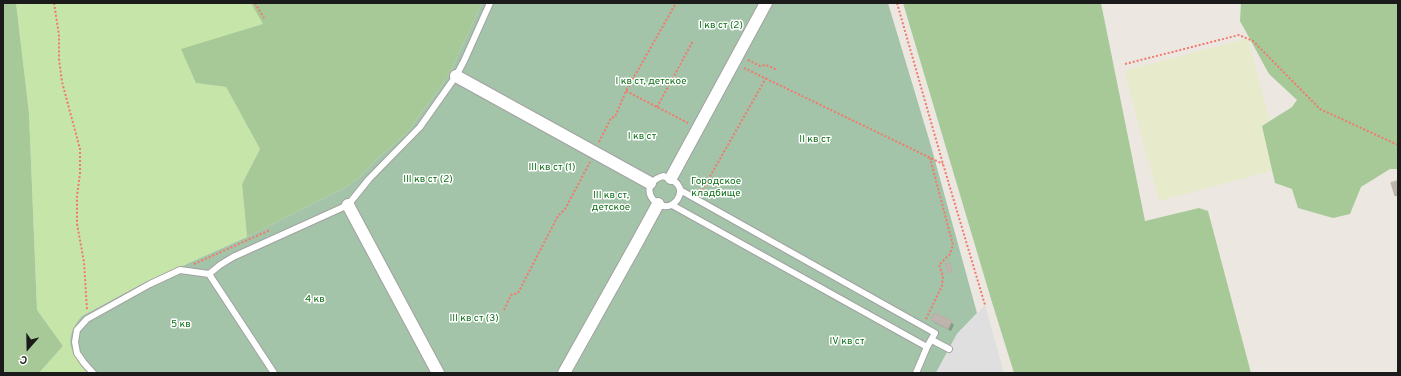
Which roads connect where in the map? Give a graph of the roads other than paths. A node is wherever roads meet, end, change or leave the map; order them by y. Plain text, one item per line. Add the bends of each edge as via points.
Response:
1 (490, 3) edge
2 (766, 3) edge
3 (456, 76) junction
4 (671, 178) junction
5 (650, 184) junction
6 (680, 190) junction
7 (658, 204) junction
8 (348, 205) junction
9 (672, 205) junction
10 (209, 274) junction
11 (932, 340) junction
12 (927, 347) junction
13 (949, 349) dead end
14 (93, 373) edge
15 (274, 373) edge
16 (438, 373) edge
17 (564, 373) edge
18 (916, 373) edge

1 - 3 lane
2 - 4 street
3 - 5 street
3 - 8 lane via 420,127 369,179
4 - 5 lane via 663,176
4 - 6 lane via 678,183
5 - 7 lane via 649,193
6 - 9 lane
6 - 11 lane via 922,325 935,333
7 - 9 lane via 666,207
7 - 17 street
8 - 10 lane via 233,257
8 - 16 street
9 - 12 lane
10 - 14 lane via 180,270 87,319 77,330 75,342 77,353
10 - 15 lane
11 - 12 lane
11 - 13 lane
12 - 18 lane

